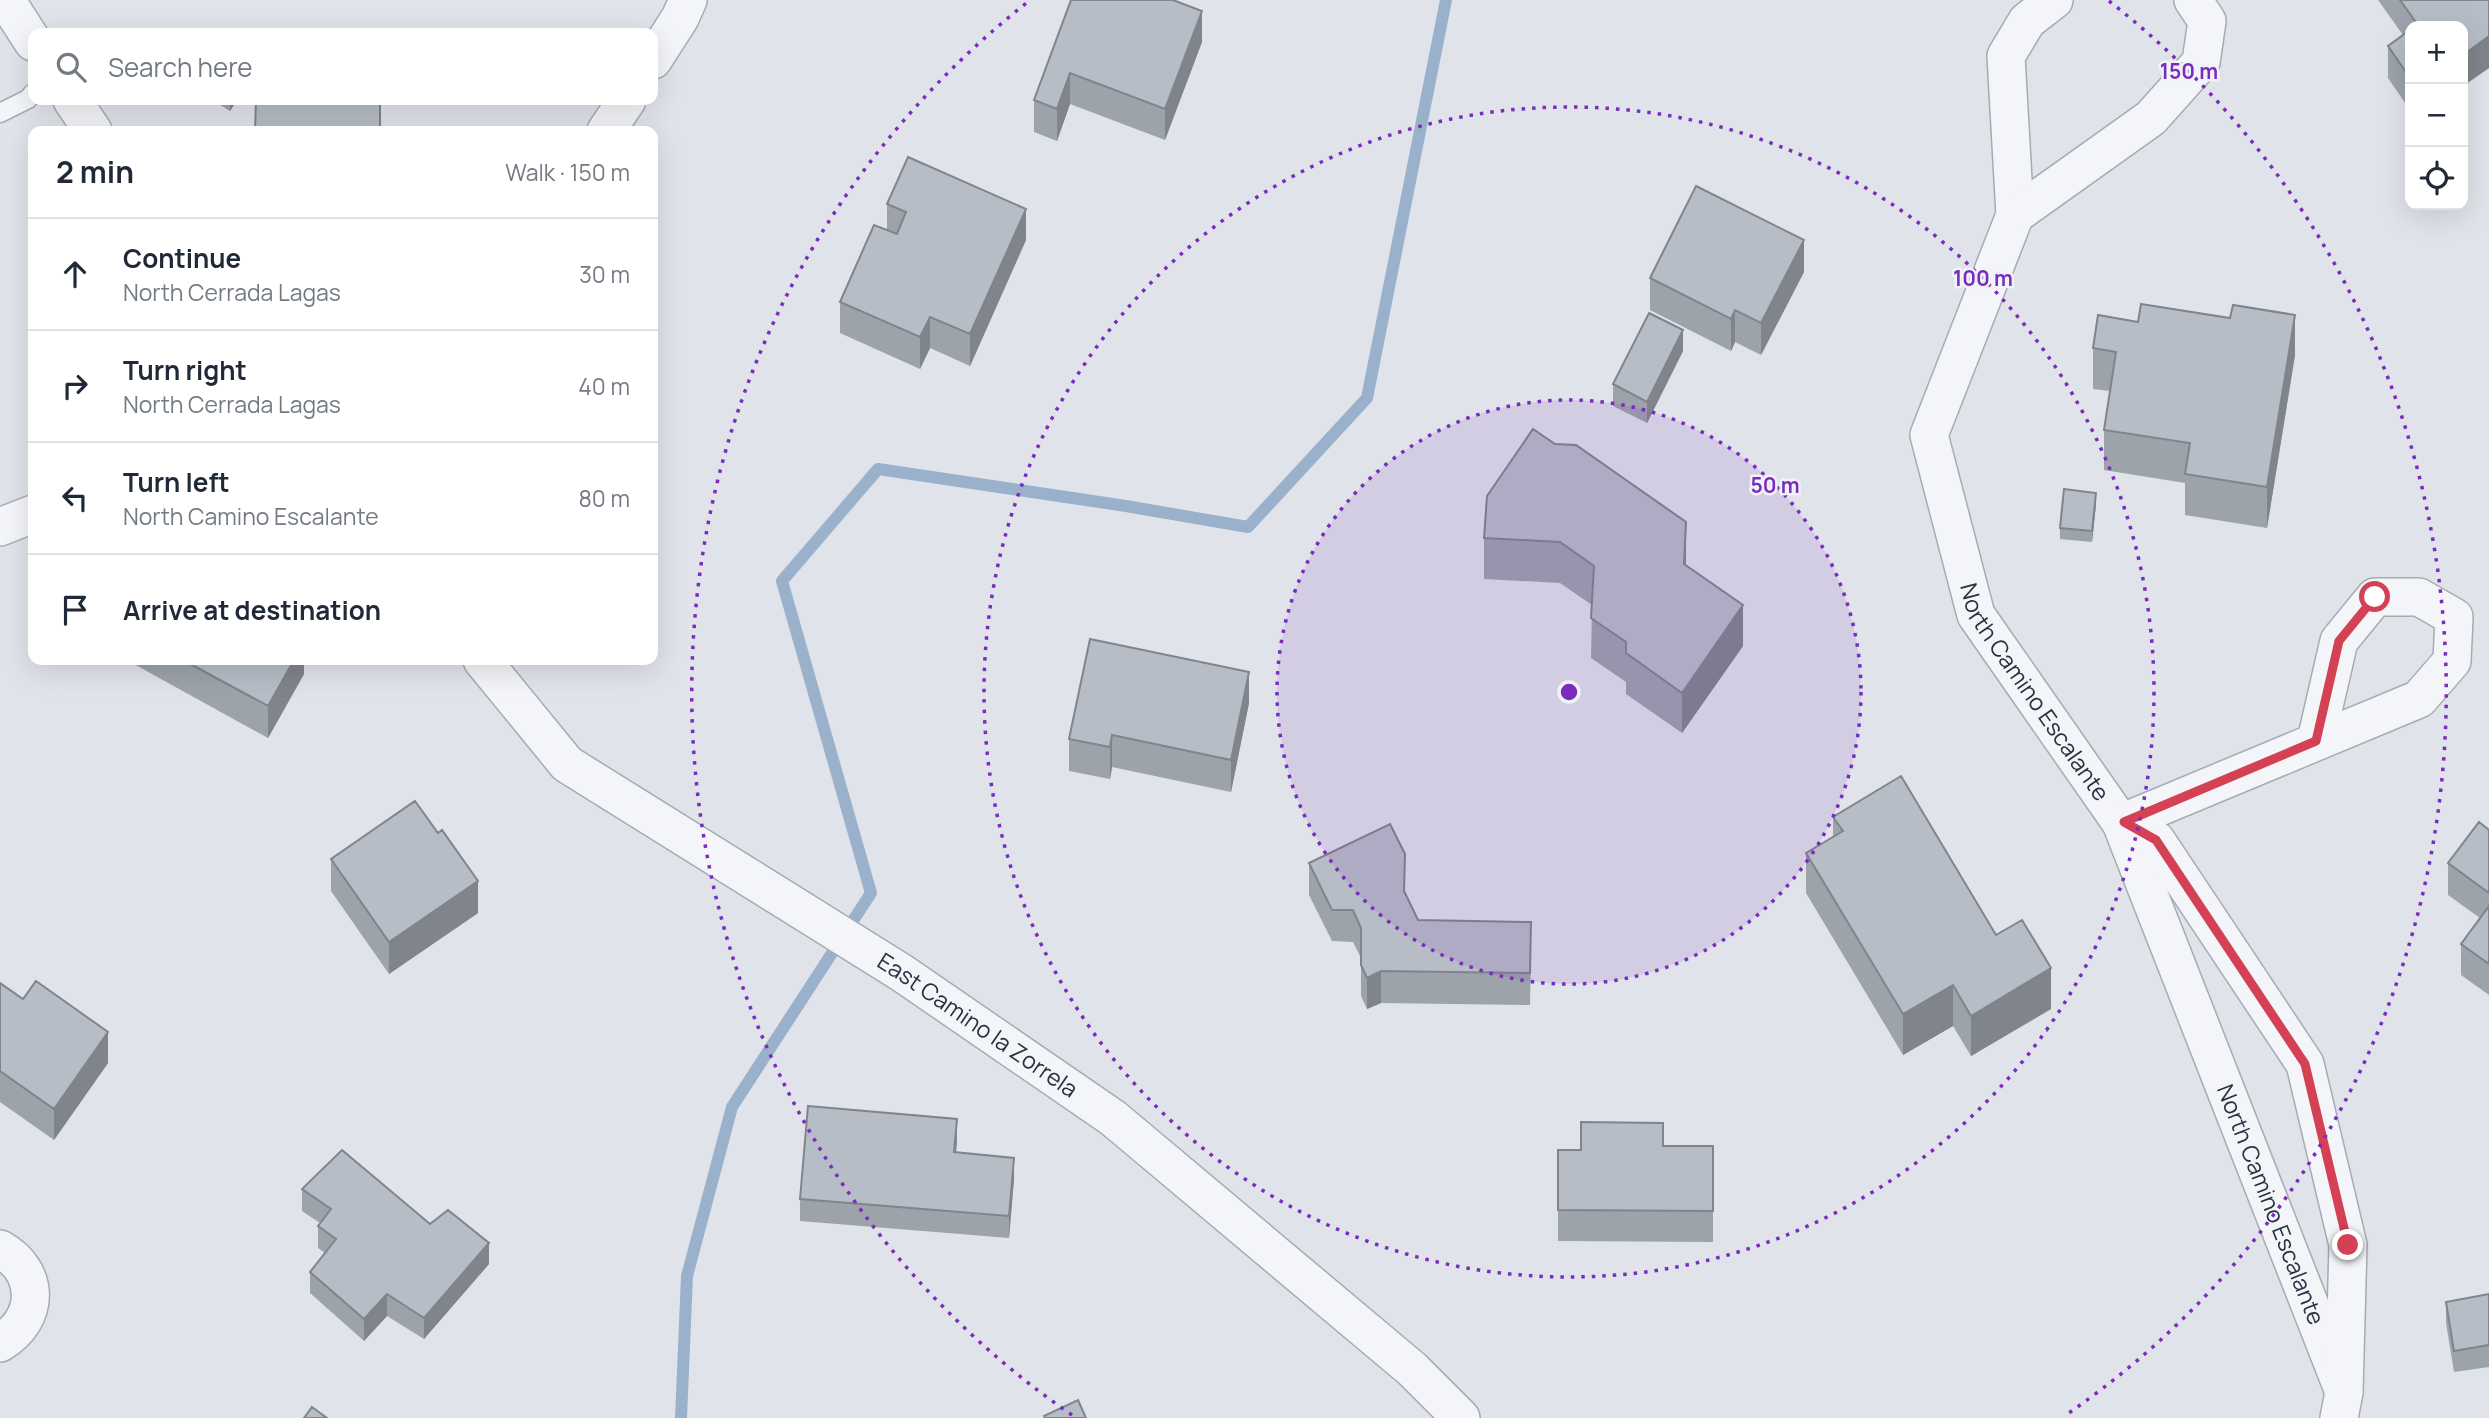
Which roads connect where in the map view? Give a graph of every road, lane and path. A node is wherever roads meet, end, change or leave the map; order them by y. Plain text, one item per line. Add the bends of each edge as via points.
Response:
1 (6, 0) edge
2 (688, 0) edge
3 (2054, 0) edge
4 (2193, 0) edge
5 (28, 34) edge
6 (658, 52) edge
7 (28, 99) edge
8 (75, 105) edge
9 (624, 105) edge
10 (0, 113) edge
11 (90, 126) edge
12 (609, 126) edge
13 (2015, 215) junction
14 (28, 516) edge
15 (0, 527) edge
16 (486, 665) edge
17 (2316, 741) dead end
18 (2122, 823) junction
19 (0, 1248) edge
20 (0, 1343) edge
21 (2342, 1405) edge
22 (1461, 1418) edge

1 - 5 street
2 - 6 street
3 - 13 street, North Camino Escalante via 2027,21 2006,56
4 - 13 street via 2207,21 2201,62 2151,118
7 - 10 lane
8 - 11 street
9 - 12 street
13 - 18 street, North Camino Escalante via 1929,435 1976,615
14 - 15 street
16 - 22 street, East Camino la Zorrela via 567,764 902,973 1113,1118 1412,1368
17 - 18 street
18 - 21 street, North Camino Escalante
18 - 21 street, North Camino Escalante via 2156,840 2305,1064 2348,1245
19 - 20 street via 24,1271 32,1292 26,1319

